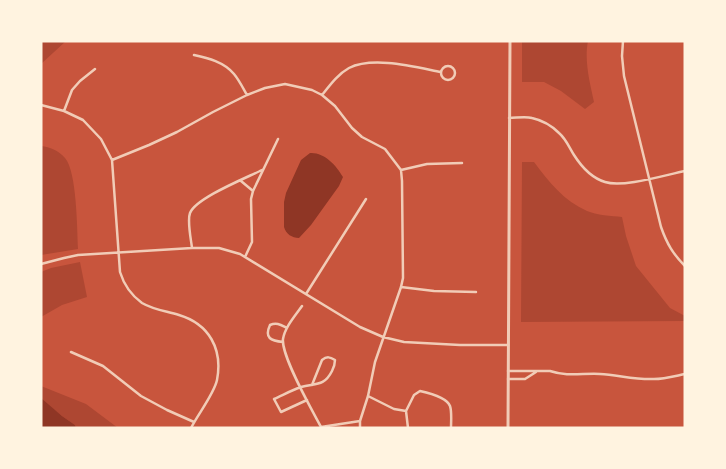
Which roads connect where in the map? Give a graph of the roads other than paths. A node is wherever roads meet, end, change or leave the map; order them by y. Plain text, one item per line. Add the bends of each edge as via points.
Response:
1 (510, 41) edge
2 (623, 41) edge
3 (194, 55) dead end
4 (94, 69) dead end
5 (441, 72) junction
6 (247, 95) junction
7 (322, 95) junction
8 (41, 104) edge
9 (64, 111) junction
10 (509, 118) junction
11 (278, 139) dead end
12 (112, 160) junction
13 (462, 163) dead end
14 (262, 170) junction
15 (401, 170) junction
16 (685, 171) edge
17 (648, 178) junction
18 (241, 181) junction
19 (254, 190) junction
20 (366, 199) dead end
21 (192, 248) junction
22 (118, 252) junction
23 (245, 257) junction
24 (41, 264) edge
25 (685, 266) edge
26 (401, 288) junction
27 (476, 292) dead end
28 (306, 294) junction
29 (302, 306) dead end
30 (287, 328) junction
31 (383, 337) junction
32 (283, 342) junction
33 (508, 346) junction
34 (71, 352) dead end
35 (508, 371) junction
36 (537, 371) junction
37 (685, 374) edge
38 (508, 379) junction
39 (312, 385) junction
40 (301, 387) junction
41 (368, 396) junction
42 (307, 400) junction
43 (406, 411) junction
44 (360, 421) junction
45 (194, 422) junction
46 (321, 427) edge
47 (191, 428) edge
48 (360, 428) edge
49 (408, 428) edge
50 (451, 428) edge
51 (508, 428) edge

1 - 10 street
2 - 17 street via 624,76
3 - 6 street via 222,64 233,73
4 - 9 street via 72,90
5 - 5 street via 449,66 455,72 448,80
5 - 7 street via 402,65 362,64 341,74
6 - 7 street via 285,84
6 - 12 street via 176,132
7 - 15 street via 362,137 385,149
8 - 9 street
9 - 12 street via 83,120 101,139
10 - 17 street via 530,117 544,122 559,133 587,172 606,182 623,183
10 - 33 street
11 - 14 street
12 - 22 street
13 - 15 street via 427,164
14 - 18 street
14 - 19 street
15 - 26 street
16 - 17 street
17 - 25 street via 667,243
18 - 19 street
18 - 21 street via 193,207 189,215
19 - 23 street via 251,199 252,242
20 - 28 street
21 - 22 street
21 - 23 street via 219,248
22 - 24 street via 78,255
22 - 45 street via 122,278 134,296 150,307 179,314 200,325 212,340 217,353 217,382
23 - 28 street
26 - 27 street
26 - 31 street
28 - 31 street
29 - 30 street
30 - 32 street
30 - 32 street via 274,323 268,328 272,341
31 - 33 street via 404,342
31 - 41 street
32 - 40 street
33 - 35 street
34 - 45 street via 103,366 141,396
35 - 36 street
35 - 38 street
36 - 37 street via 656,379
36 - 38 street via 525,379
38 - 51 street
39 - 39 street via 322,383 328,377 335,360 329,357 322,360
39 - 40 street
40 - 42 street
40 - 42 street via 274,399 281,412
41 - 43 street via 394,409
41 - 44 street
42 - 46 street
43 - 49 street
43 - 50 street via 414,395 420,391 434,395 449,404
44 - 46 street
44 - 48 street
45 - 47 street

